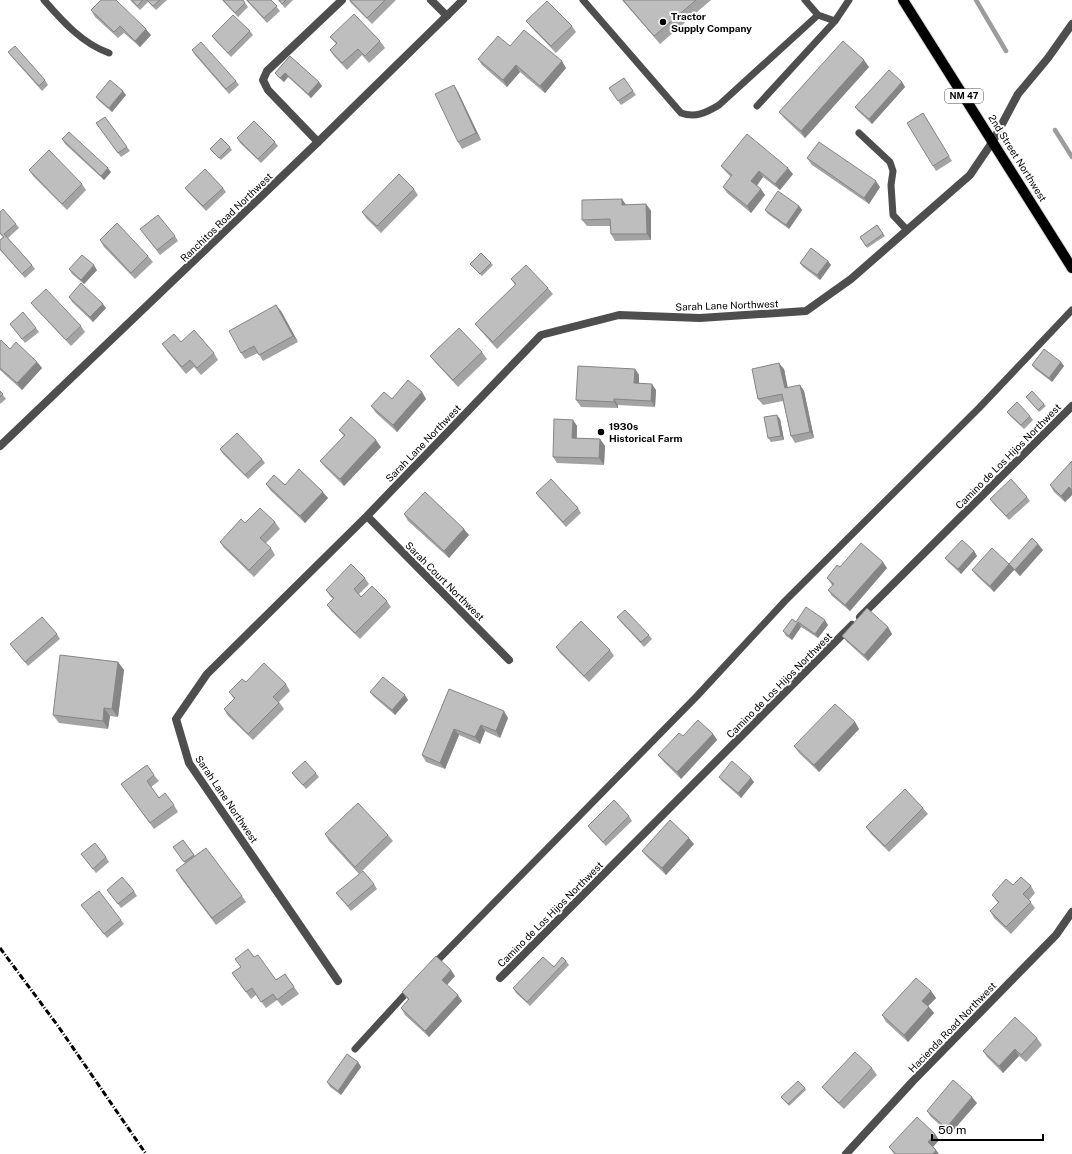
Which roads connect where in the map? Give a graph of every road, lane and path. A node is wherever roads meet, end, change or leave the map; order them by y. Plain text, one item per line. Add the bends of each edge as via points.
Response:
1 (44, 0) edge
2 (342, 0) edge
3 (431, 0) edge
4 (463, 0) edge
5 (583, 0) edge
6 (805, 0) edge
7 (849, 0) edge
8 (903, 0) edge
9 (818, 15) junction
10 (447, 16) junction
11 (836, 21) junction
12 (1072, 24) edge
13 (109, 53) dead end
14 (757, 106) dead end
15 (859, 133) dead end
16 (993, 141) junction
17 (318, 142) junction
18 (907, 230) junction
19 (1072, 268) edge
20 (1072, 310) edge
21 (1072, 406) edge
22 (0, 446) edge
23 (367, 516) junction
24 (509, 660) dead end
25 (1072, 912) edge
26 (426, 972) edge
27 (500, 978) dead end
28 (338, 982) dead end
29 (415, 983) edge
30 (355, 1049) dead end
31 (846, 1154) edge

1 - 13 lane via 69,27 96,49
2 - 17 street via 267,71 263,80 268,90
3 - 10 street
4 - 10 street, Ranchitos Road Northwest
5 - 9 lane via 681,113 689,116 703,114 719,105
6 - 9 lane
7 - 11 lane
8 - 16 main road, 2nd Street Northwest / NM 47
9 - 11 lane
10 - 17 street, Ranchitos Road Northwest
11 - 14 lane
12 - 16 street, Sarah Lane Northwest via 1018,94
15 - 18 lane via 890,162 893,171 893,215
16 - 18 street, Sarah Lane Northwest via 970,175
16 - 19 main road, 2nd Street Northwest / NM 47
17 - 22 street, Ranchitos Road Northwest
18 - 23 street, Sarah Lane Northwest via 851,279 806,311 700,318 619,315 541,335
20 - 26 lane
21 - 27 street, Camino de Los Hijos Northwest
23 - 24 street, Sarah Court Northwest
23 - 28 street, Sarah Lane Northwest via 207,674 176,719 189,764
25 - 31 street, Hacienda Road Northwest via 1056,935 913,1081
29 - 30 lane

